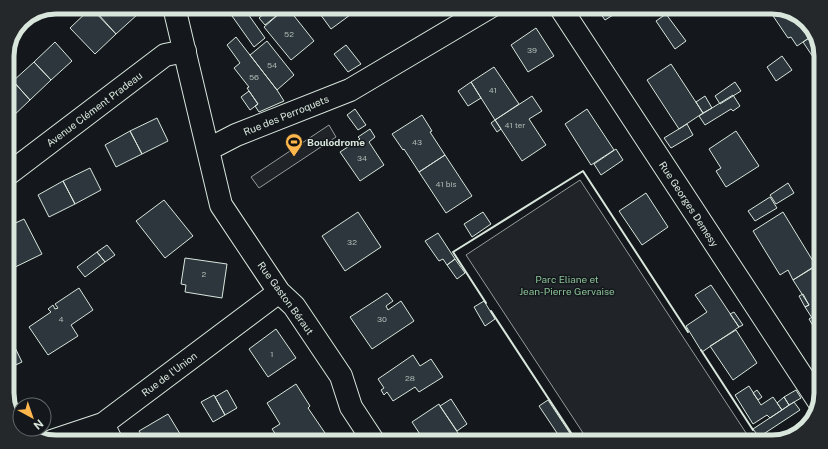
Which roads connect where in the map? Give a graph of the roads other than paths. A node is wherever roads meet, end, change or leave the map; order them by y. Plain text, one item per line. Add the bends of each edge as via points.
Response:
1 (176, 14) edge
2 (478, 14) edge
3 (565, 14) edge
4 (185, 51) junction
5 (209, 149) junction
6 (14, 170) edge
7 (279, 292) junction
8 (814, 394) edge
9 (107, 433) edge
10 (93, 435) edge
11 (370, 435) edge

1 - 4 street
2 - 5 street, Rue des Perroquets via 350,90 236,135
3 - 8 street, Rue Georges Demesy
4 - 5 street
4 - 6 street, Avenue Clément Pradeau via 165,55
5 - 7 street, Rue Gaston Béraut via 221,205
7 - 9 street, Rue de l'Union
7 - 11 street, Rue Gaston Béraut via 294,306 341,376 351,406
9 - 10 street, Rue de l'Union

